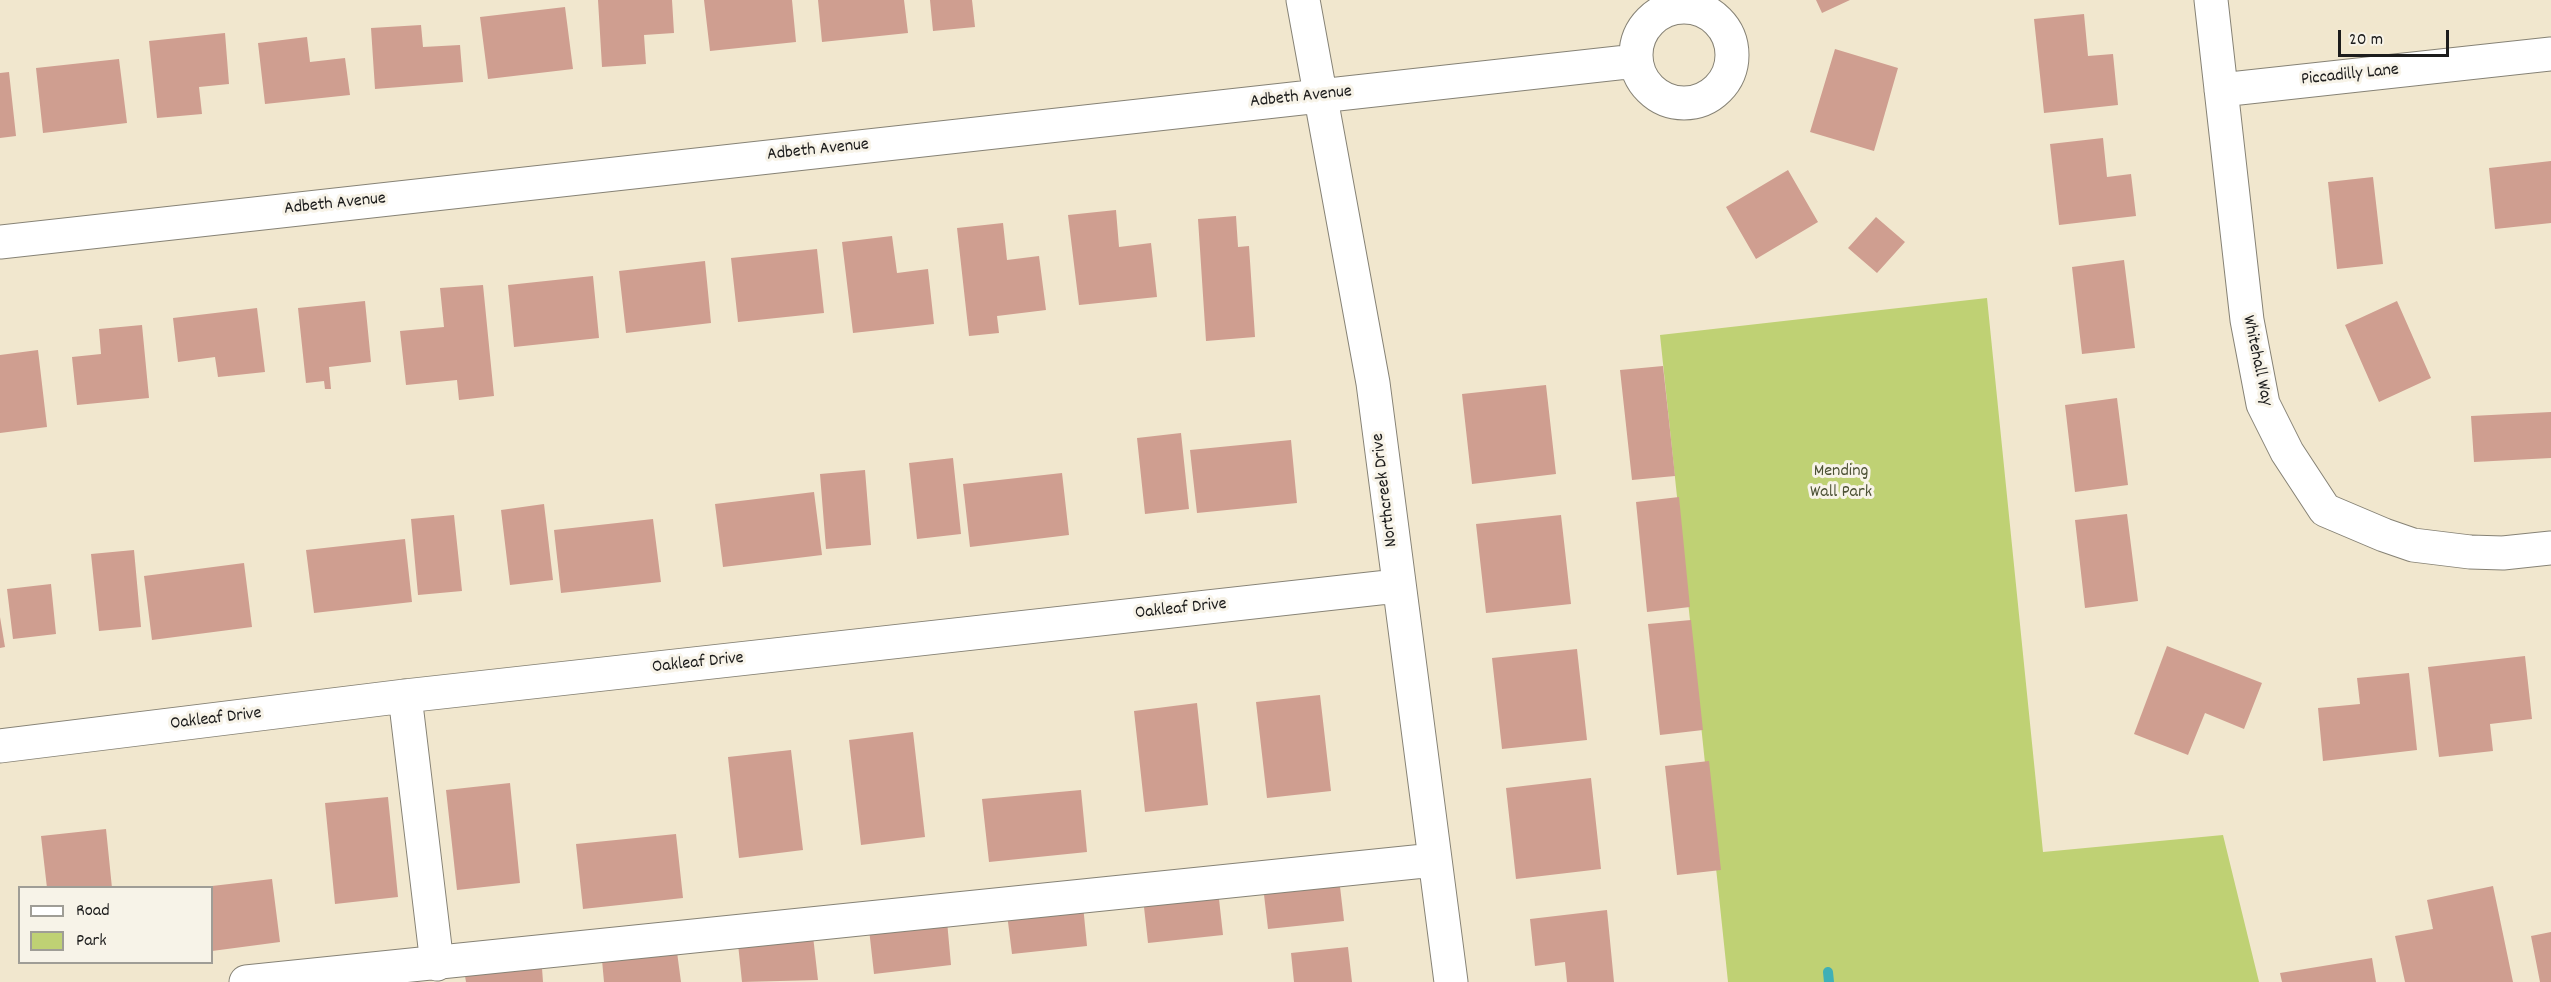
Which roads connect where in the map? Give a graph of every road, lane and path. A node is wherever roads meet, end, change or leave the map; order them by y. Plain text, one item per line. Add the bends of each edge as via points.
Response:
1 (1303, 0) edge
2 (2211, 0) edge
3 (2551, 54) edge
4 (1636, 61) dead end
5 (2222, 90) junction
6 (1321, 95) junction
7 (0, 242) edge
8 (2551, 548) edge
9 (1397, 586) junction
10 (405, 696) junction
11 (0, 746) edge
12 (1434, 860) junction
13 (437, 964) junction
14 (246, 982) edge
15 (1451, 982) edge

1 - 6 street, Northcreek Drive
2 - 5 street, Whitehall Way
3 - 5 street, Piccadilly Lane
4 - 6 street, Adbeth Avenue
5 - 8 street, Whitehall Way via 2247,320 2263,404 2287,452 2325,510 2413,545 2503,553
6 - 7 street, Adbeth Avenue
6 - 9 street, Northcreek Drive via 1373,383
9 - 10 street, Oakleaf Drive
9 - 12 street, Northcreek Drive
10 - 11 street, Oakleaf Drive
10 - 13 street
12 - 13 street
12 - 15 street, Northcreek Drive
13 - 14 street

